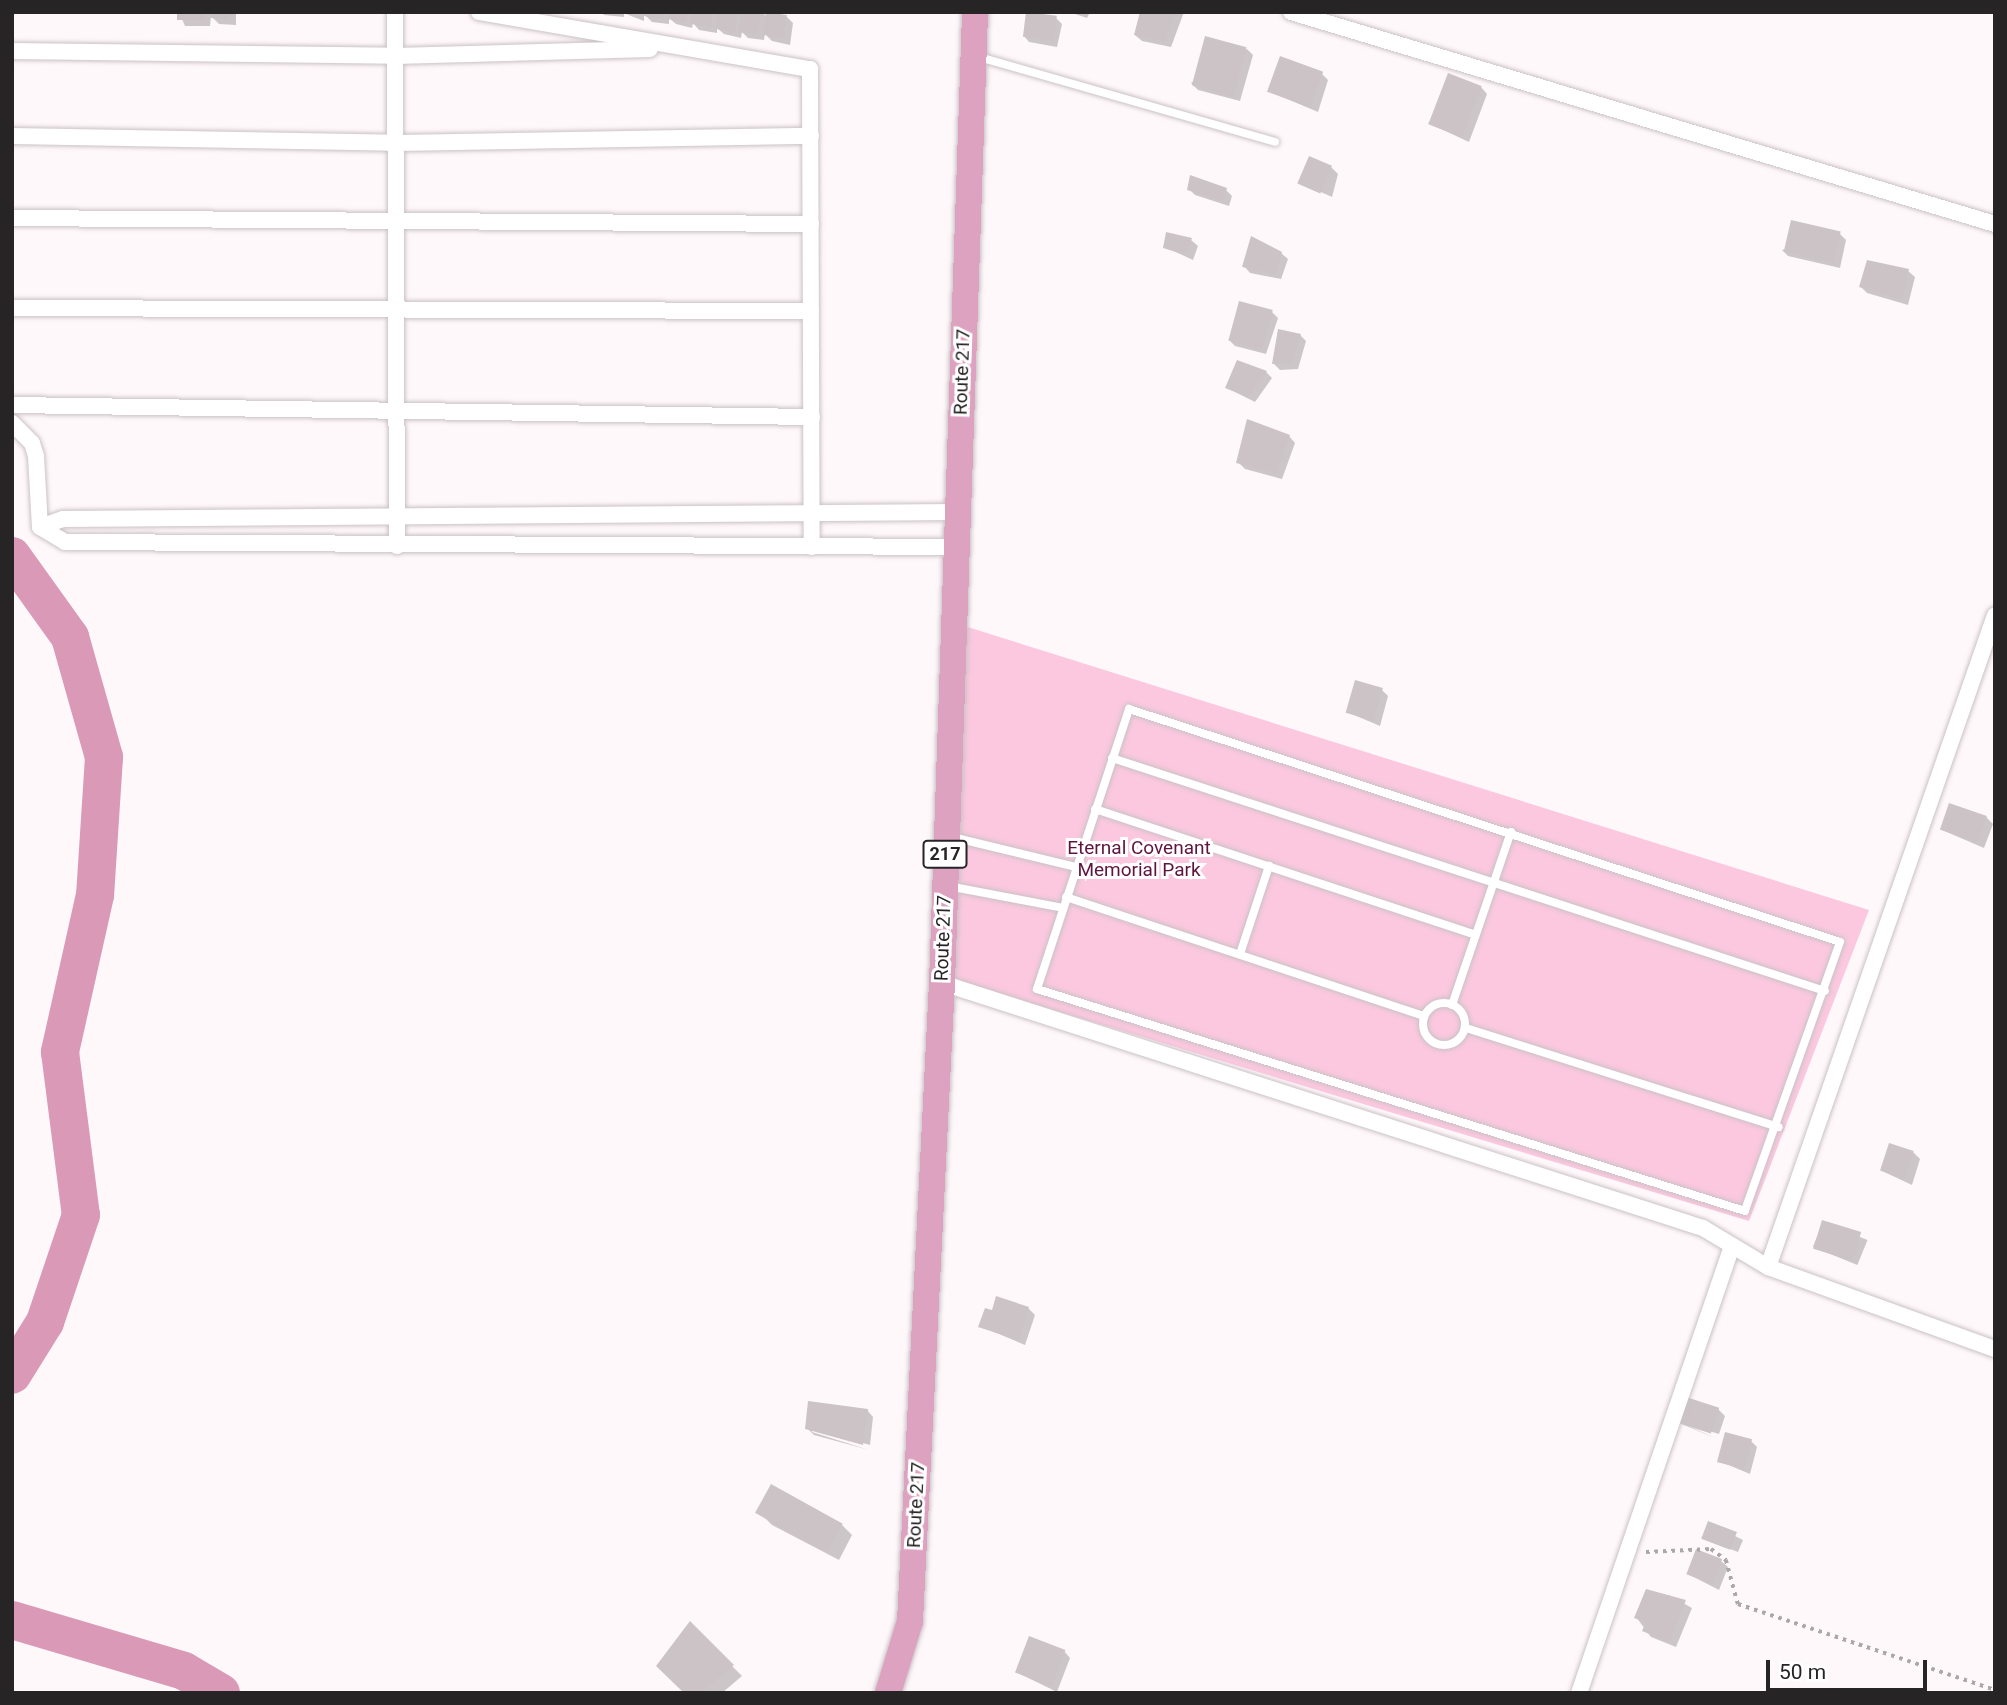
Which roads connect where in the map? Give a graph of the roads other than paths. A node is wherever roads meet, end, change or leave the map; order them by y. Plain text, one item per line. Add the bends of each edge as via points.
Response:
1 (395, 12) edge
2 (479, 12) edge
3 (975, 12) edge
4 (1291, 12) edge
5 (687, 48) junction
6 (12, 51) edge
7 (973, 55) junction
8 (395, 56) junction
9 (12, 136) edge
10 (811, 136) junction
11 (1275, 142) dead end
12 (396, 143) junction
13 (12, 218) edge
14 (396, 223) junction
15 (811, 225) junction
16 (1995, 225) edge
17 (12, 308) edge
18 (396, 312) junction
19 (811, 312) junction
20 (12, 405) edge
21 (396, 411) junction
22 (812, 416) junction
23 (12, 423) edge
24 (957, 512) junction
25 (813, 516) junction
26 (397, 519) junction
27 (40, 527) junction
28 (397, 546) junction
29 (813, 547) junction
30 (955, 547) junction
31 (1995, 615) edge
32 (1112, 758) junction
33 (1095, 809) junction
34 (1511, 832) junction
35 (946, 835) junction
36 (1269, 866) junction
37 (1076, 867) junction
38 (1494, 885) junction
39 (945, 886) junction
40 (1066, 897) junction
41 (1063, 908) junction
42 (1476, 935) junction
43 (1240, 954) junction
44 (942, 983) junction
45 (1825, 991) junction
46 (1452, 1005) junction
47 (1424, 1016) junction
48 (1466, 1028) junction
49 (1779, 1127) junction
50 (1732, 1247) junction
51 (1768, 1266) junction
52 (1995, 1349) edge
53 (888, 1693) edge
54 (1579, 1693) edge

1 - 8 street
2 - 5 street
3 - 7 main road, Route 217 / 217
4 - 16 street
5 - 8 street
5 - 10 street via 810,69
6 - 8 street
7 - 11 lane
7 - 24 main road, Route 217 / 217
8 - 12 street
9 - 12 street
10 - 12 street
10 - 15 street
12 - 14 street
13 - 14 street
14 - 15 street
14 - 18 street
15 - 19 street
17 - 18 street
18 - 19 street
18 - 21 street
19 - 22 street
20 - 21 street
21 - 22 street
21 - 26 street
22 - 25 street
23 - 27 street via 32,443 36,456
24 - 25 street
24 - 30 main road, Route 217 / 217
25 - 26 street
25 - 29 street
26 - 27 street via 63,519
26 - 28 street
27 - 28 street via 65,542
28 - 29 street
29 - 30 street
30 - 35 main road, Route 217 / 217
31 - 51 street
32 - 33 lane
32 - 34 lane via 1129,709
32 - 38 lane
33 - 36 lane
33 - 37 lane
34 - 38 lane
34 - 45 lane via 1840,942
35 - 37 lane
35 - 39 main road, Route 217 / 217
36 - 42 lane
36 - 43 lane
37 - 40 lane
38 - 42 lane
38 - 45 lane
39 - 41 lane
39 - 44 main road, Route 217 / 217
40 - 41 lane
40 - 43 lane
41 - 49 lane via 1037,989 1745,1211
42 - 46 lane
43 - 47 lane
44 - 50 street via 1703,1228
44 - 53 main road, Route 217 / 217 via 911,1621
45 - 49 lane
46 - 47 lane via 1434,1005
46 - 48 lane via 1465,1017
47 - 48 lane via 1426,1035 1441,1045 1460,1039
48 - 49 lane
50 - 51 street
50 - 54 street
51 - 52 street

